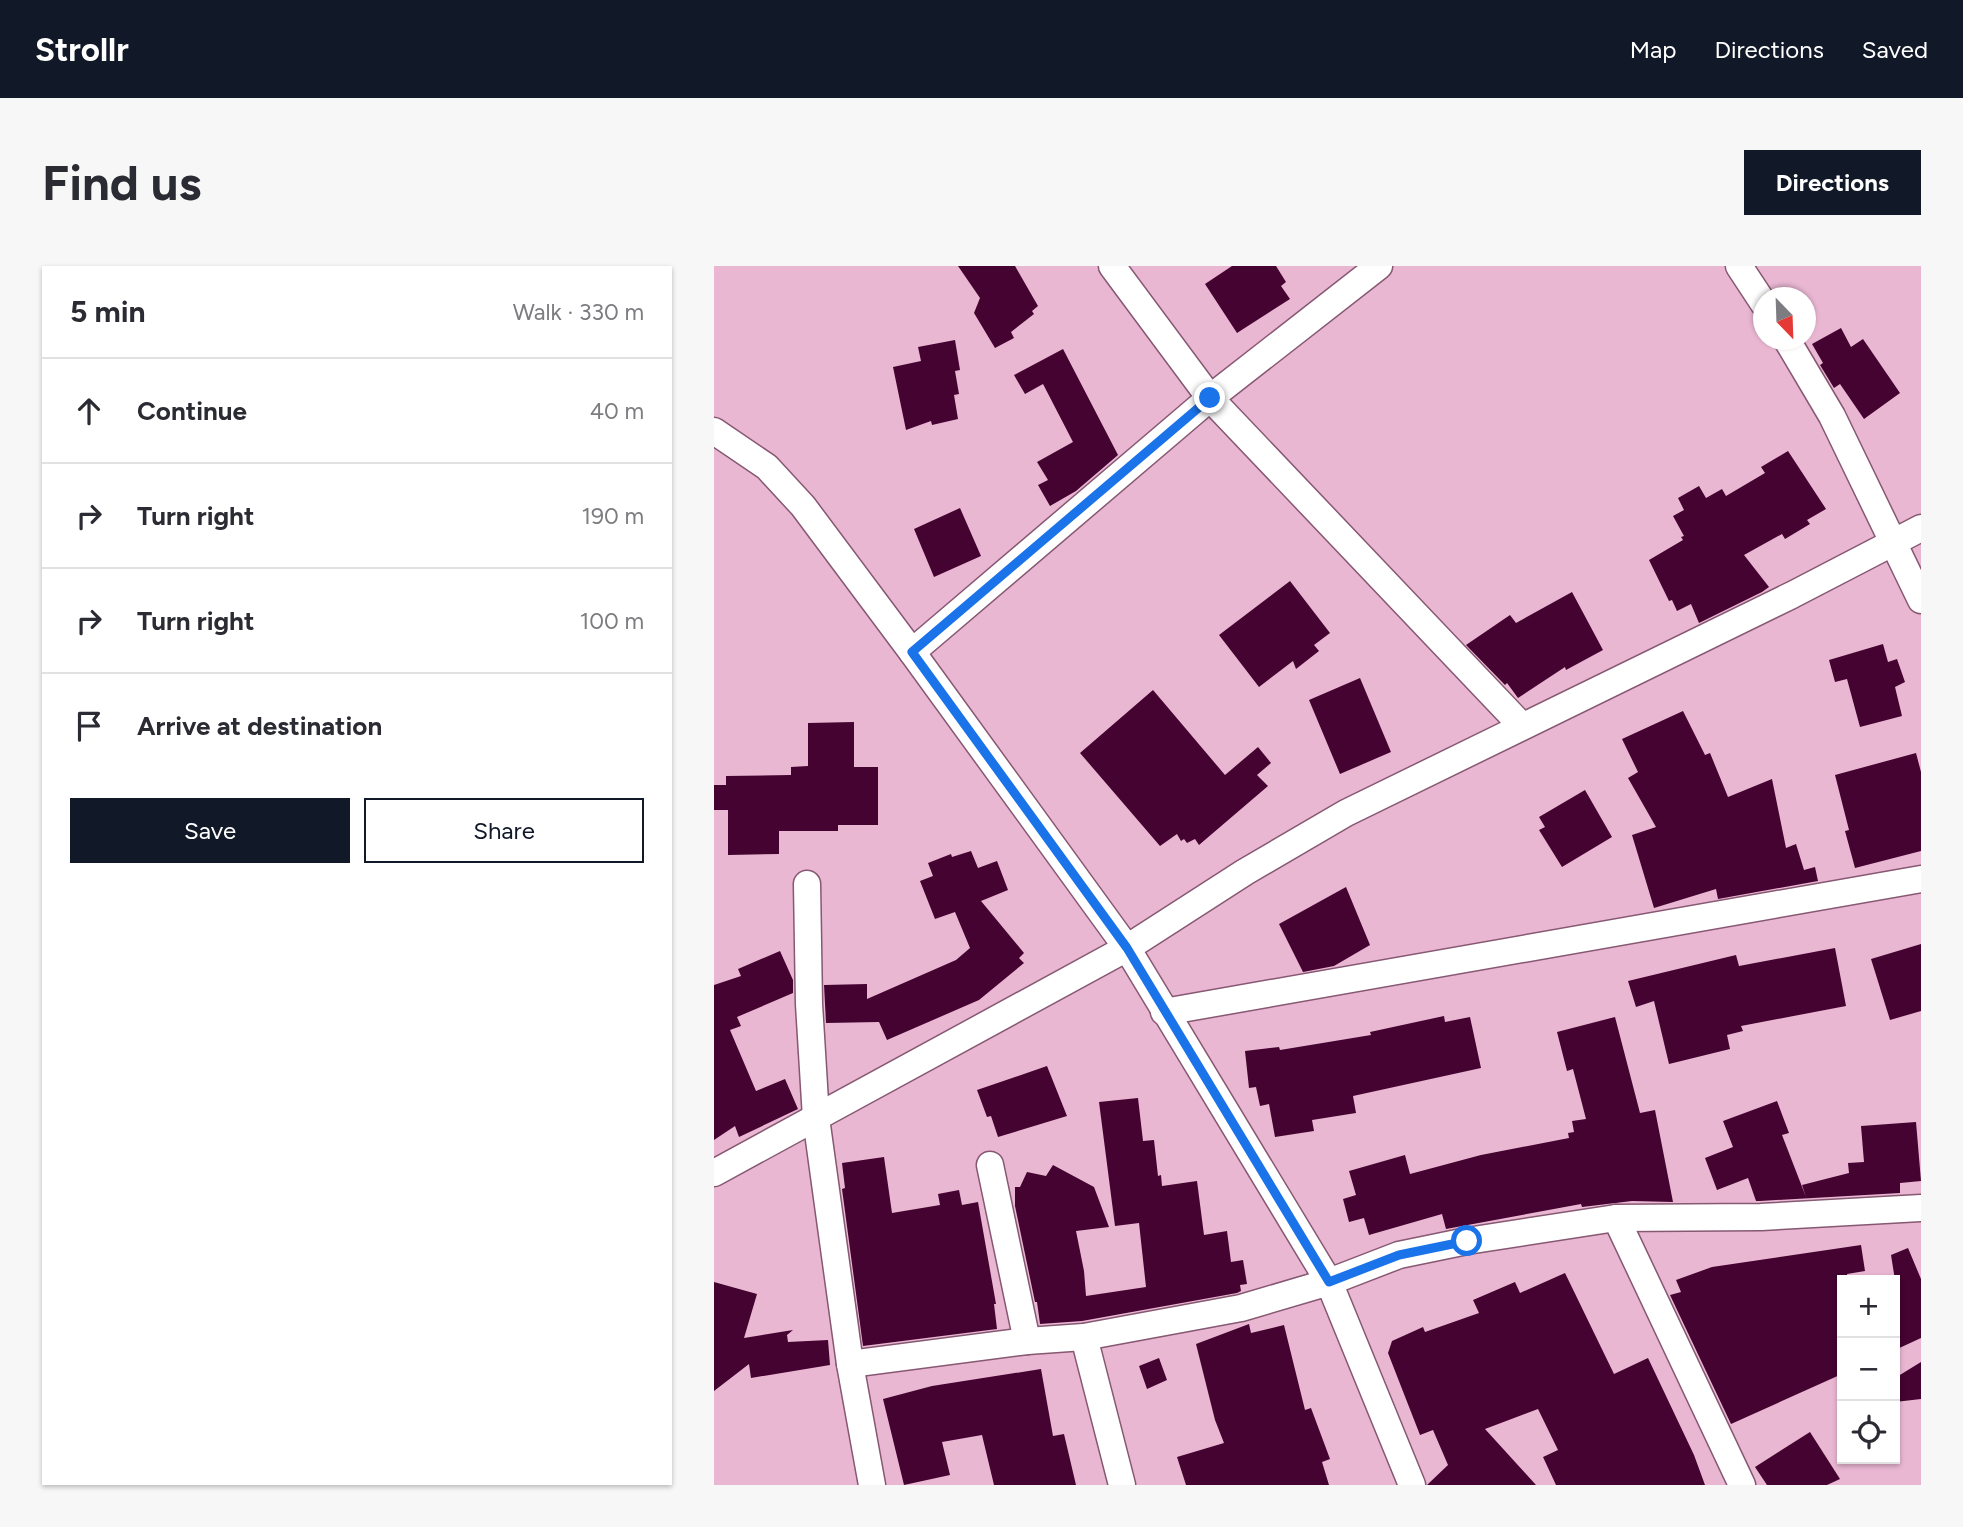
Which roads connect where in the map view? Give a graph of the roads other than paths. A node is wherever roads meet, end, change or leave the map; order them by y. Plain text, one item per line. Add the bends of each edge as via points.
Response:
1 (1112, 266) edge
2 (1379, 266) edge
3 (1739, 266) edge
4 (1753, 288) edge
5 (1793, 350) edge
6 (1210, 398) junction
7 (714, 431) edge
8 (1921, 528) edge
9 (1893, 542) junction
10 (1921, 600) edge
11 (912, 652) junction
12 (1522, 726) junction
13 (1921, 879) edge
14 (807, 884) dead end
15 (1127, 948) junction
16 (1164, 1012) junction
17 (816, 1118) junction
18 (990, 1165) dead end
19 (714, 1173) edge
20 (1921, 1208) edge
21 (1616, 1218) junction
22 (1329, 1282) junction
23 (1084, 1337) junction
24 (1027, 1341) junction
25 (850, 1364) junction
26 (872, 1485) edge
27 (1122, 1485) edge
28 (1412, 1485) edge
29 (1742, 1485) edge

1 - 6 street
2 - 6 street
3 - 4 street
5 - 9 street via 1832,416
6 - 11 street
6 - 12 street
7 - 11 street via 766,467 790,491
8 - 9 street
9 - 10 street
9 - 12 street
11 - 15 street
12 - 15 street via 1346,813
13 - 16 street
14 - 17 street
15 - 16 street
15 - 17 street
16 - 22 street
17 - 19 street
17 - 25 street
18 - 24 street
20 - 21 street
21 - 22 street via 1399,1255
21 - 29 street
22 - 23 street via 1241,1308
22 - 28 street
23 - 24 street
23 - 27 street
24 - 25 street
25 - 26 street

